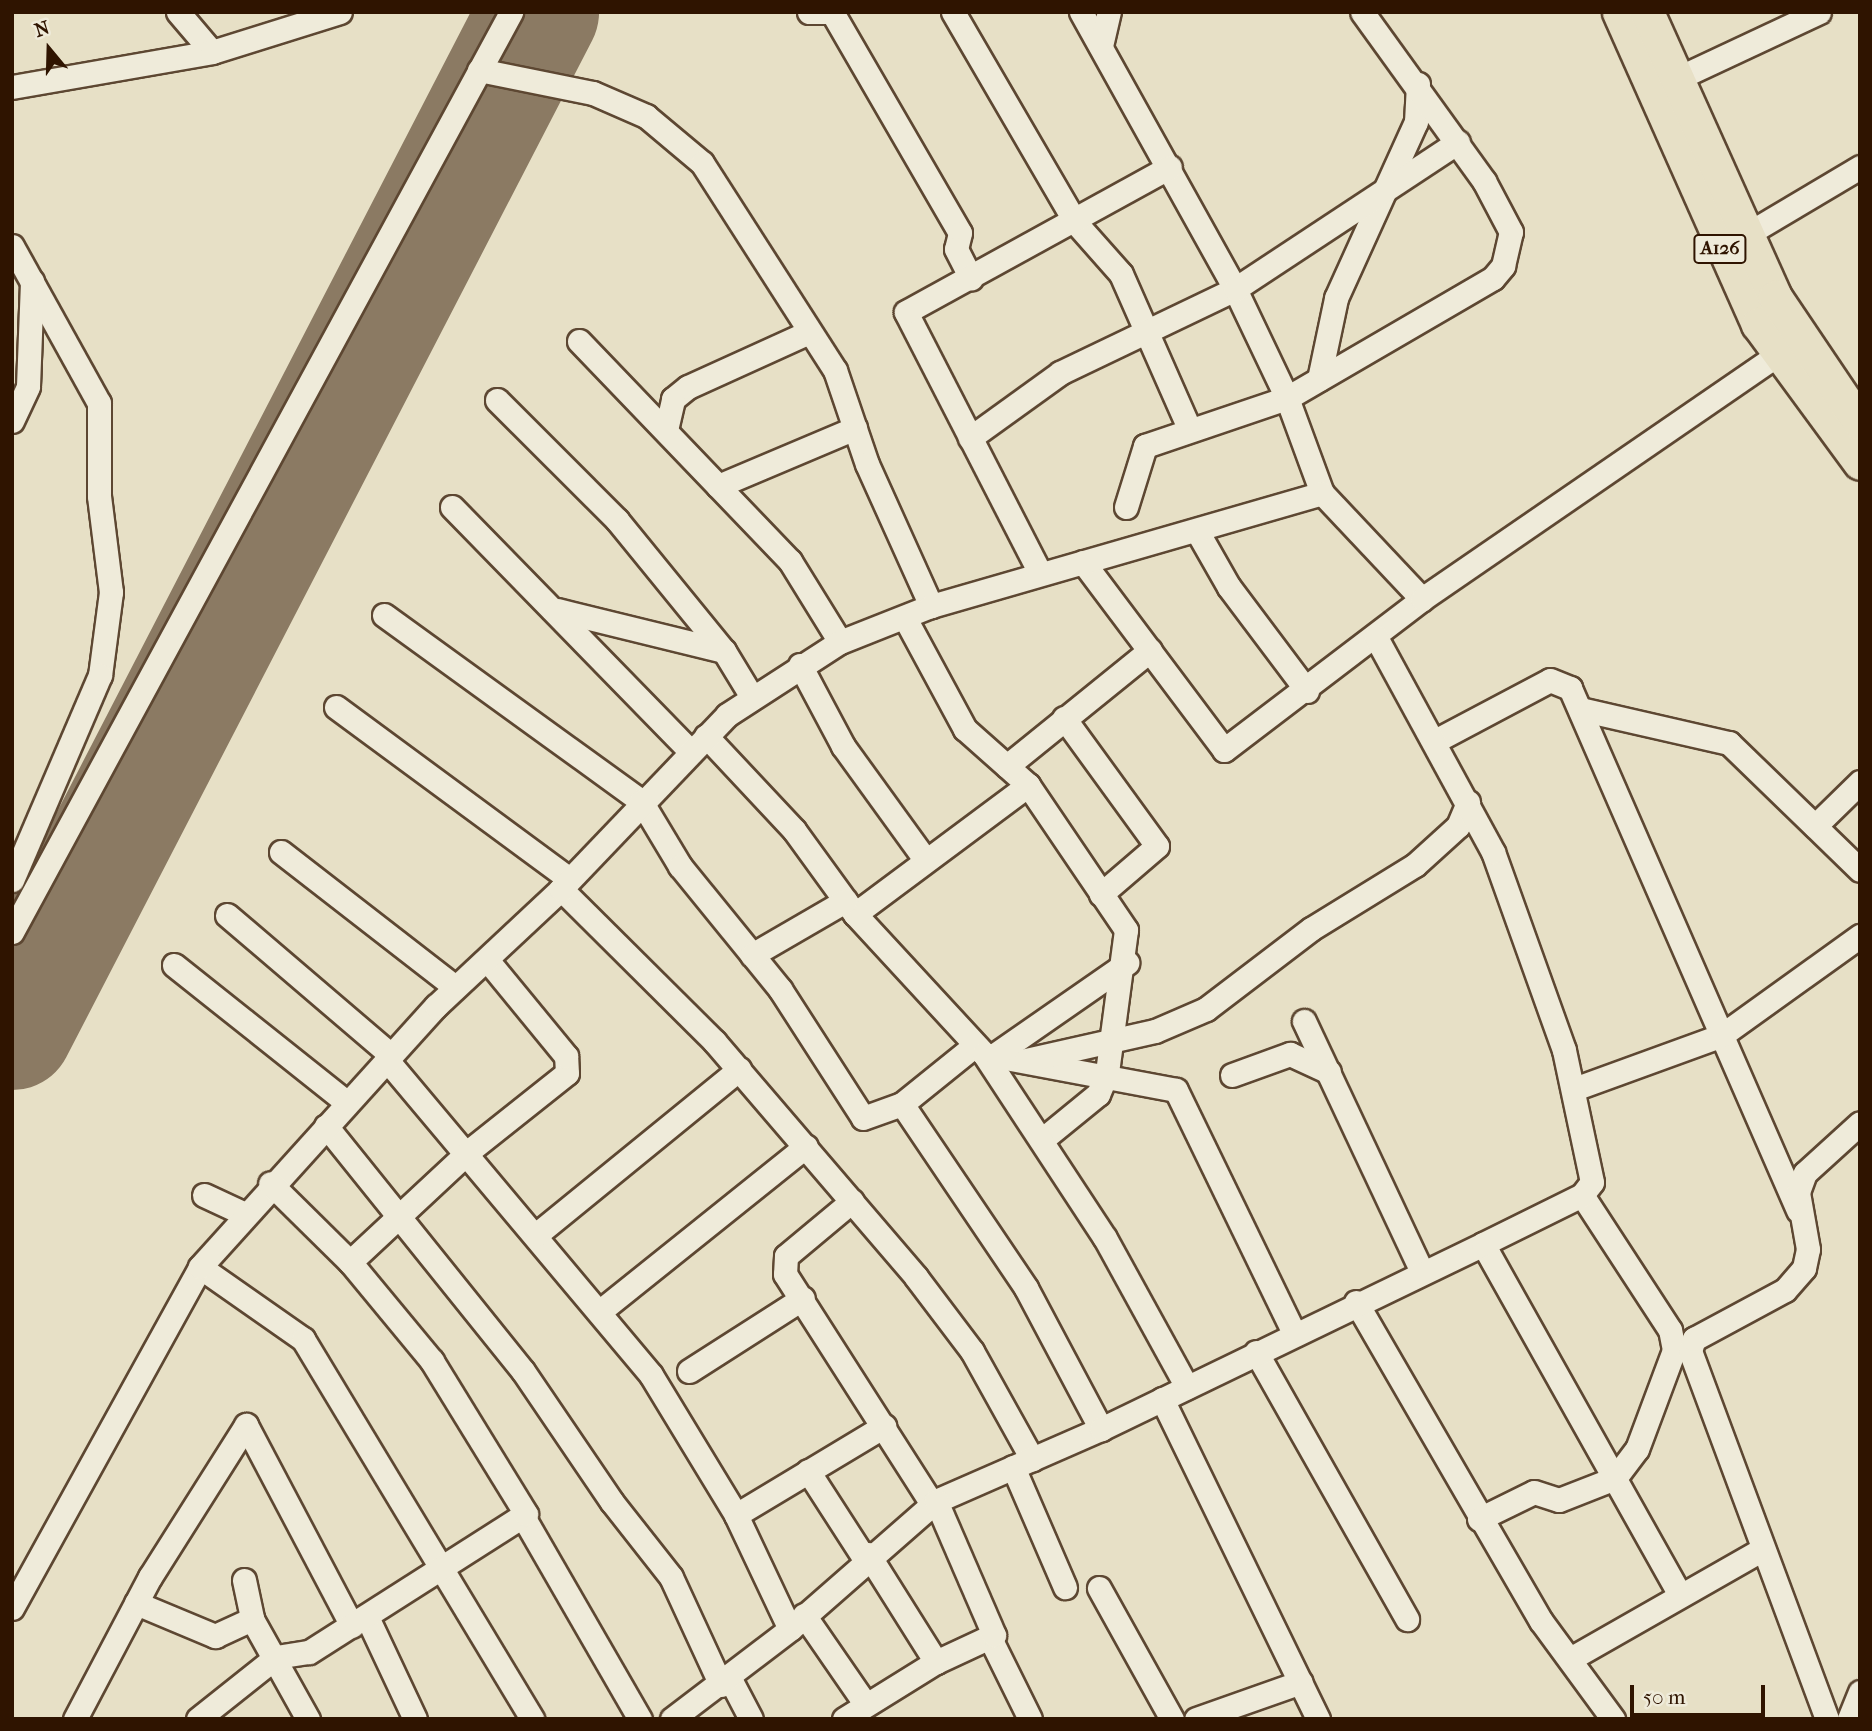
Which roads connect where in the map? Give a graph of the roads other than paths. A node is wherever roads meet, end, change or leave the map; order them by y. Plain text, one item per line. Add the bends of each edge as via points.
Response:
1 (178, 12) edge
2 (340, 12) edge
3 (510, 12) edge
4 (808, 12) edge
5 (825, 12) edge
6 (832, 12) edge
7 (953, 12) edge
8 (1082, 12) edge
9 (1110, 12) edge
10 (1362, 12) edge
11 (1619, 12) edge
12 (1647, 12) edge
13 (1819, 12) edge
14 (1101, 46) junction
15 (212, 52) junction
16 (479, 70) junction
17 (1674, 80) junction
18 (1417, 81) junction
19 (12, 88) edge
20 (1458, 142) junction
21 (1170, 167) junction
22 (1860, 167) edge
23 (1382, 192) junction
24 (1075, 222) junction
25 (1744, 236) junction
26 (12, 246) edge
27 (971, 278) junction
28 (32, 281) junction
29 (1235, 289) junction
30 (809, 332) junction
31 (1148, 333) junction
32 (579, 341) dead end
33 (1777, 355) junction
34 (1319, 379) junction
35 (1287, 398) junction
36 (497, 400) dead end
37 (12, 421) edge
38 (1860, 423) edge
39 (855, 428) junction
40 (1189, 428) junction
41 (666, 430) junction
42 (970, 438) junction
43 (1860, 463) edge
44 (718, 486) junction
45 (1322, 493) junction
46 (452, 507) dead end
47 (1126, 507) dead end
48 (1197, 531) junction
49 (1083, 562) junction
50 (1039, 571) junction
51 (1422, 599) junction
52 (931, 606) junction
53 (557, 610) junction
54 (384, 615) dead end
55 (906, 620) junction
56 (1376, 637) junction
57 (840, 642) junction
58 (1150, 650) junction
59 (724, 651) junction
60 (800, 665) junction
61 (1307, 691) junction
62 (752, 697) junction
63 (336, 707) dead end
64 (1580, 709) junction
65 (1064, 718) junction
66 (1435, 741) junction
67 (698, 743) junction
68 (1007, 766) junction
69 (1860, 782) edge
70 (1028, 785) junction
71 (641, 801) junction
72 (1468, 802) junction
73 (1815, 826) junction
74 (281, 852) dead end
75 (924, 858) junction
76 (1860, 870) edge
77 (12, 880) edge
78 (565, 884) junction
79 (1101, 894) junction
80 (850, 907) junction
81 (226, 915) dead end
82 (12, 932) edge
83 (1860, 936) edge
84 (752, 954) junction
85 (488, 961) junction
86 (1127, 963) junction
87 (174, 965) dead end
88 (454, 987) junction
89 (1304, 1021) dead end
90 (1722, 1035) junction
91 (1116, 1040) junction
92 (985, 1051) junction
93 (388, 1057) junction
94 (1026, 1060) junction
95 (739, 1069) junction
96 (1329, 1072) junction
97 (1107, 1073) junction
98 (1232, 1075) dead end
99 (1574, 1089) junction
100 (346, 1102) junction
101 (902, 1104) junction
102 (1860, 1123) edge
103 (326, 1126) junction
104 (1043, 1139) junction
105 (806, 1146) junction
106 (469, 1151) junction
107 (270, 1183) junction
108 (204, 1195) dead end
109 (1582, 1195) junction
110 (852, 1201) junction
111 (1798, 1210) junction
112 (245, 1214) junction
113 (396, 1214) junction
114 (537, 1234) junction
115 (1483, 1244) junction
116 (350, 1262) junction
117 (200, 1267) junction
118 (1422, 1272) junction
119 (803, 1298) junction
120 (1356, 1302) junction
121 (599, 1312) junction
122 (1294, 1333) junction
123 (1256, 1352) junction
124 (689, 1371) dead end
125 (1187, 1387) junction
126 (1162, 1399) junction
127 (884, 1426) junction
128 (1101, 1429) junction
129 (1023, 1463) junction
130 (808, 1471) junction
131 (1615, 1478) junction
132 (934, 1502) junction
133 (736, 1515) junction
134 (525, 1520) junction
135 (1479, 1520) junction
136 (1761, 1550) junction
137 (866, 1556) junction
138 (443, 1571) junction
139 (244, 1580) dead end
140 (1065, 1587) dead end
141 (1099, 1588) dead end
142 (1680, 1595) junction
143 (136, 1604) junction
144 (12, 1608) edge
145 (252, 1619) junction
146 (1407, 1619) dead end
147 (360, 1622) junction
148 (797, 1622) junction
149 (990, 1638) junction
150 (276, 1657) junction
151 (1570, 1660) junction
152 (936, 1662) junction
153 (725, 1681) junction
154 (1301, 1682) junction
155 (1860, 1692) edge
156 (852, 1715) edge
157 (75, 1719) edge
158 (198, 1719) edge
159 (308, 1719) edge
160 (415, 1719) edge
161 (532, 1719) edge
162 (640, 1719) edge
163 (672, 1719) edge
164 (751, 1719) edge
165 (1030, 1719) edge
166 (1172, 1719) edge
167 (1196, 1719) edge
168 (1318, 1719) edge
169 (1613, 1719) edge
170 (1827, 1719) edge
171 (1849, 1719) edge

1 - 15 street
2 - 15 street
3 - 16 street
4 - 5 street
6 - 27 street via 960,233 956,249
7 - 24 street
8 - 14 street
9 - 14 street
10 - 18 street
11 - 33 highway, A126 via 1706,218
12 - 17 highway, A126
13 - 17 street
14 - 21 street
15 - 19 street
16 - 30 street via 593,93 664,128 702,163
16 - 82 street
17 - 25 highway, A126
18 - 20 street
18 - 23 street via 1421,107
20 - 23 street
20 - 34 street via 1511,232 1503,266 1493,278
21 - 24 street
21 - 29 street
22 - 25 street
23 - 29 street
23 - 34 street via 1336,298
24 - 27 street
24 - 31 street via 1121,274
25 - 38 highway, A126 via 1793,327
26 - 28 street
27 - 42 street via 906,312
28 - 37 street via 28,386
28 - 77 street via 99,403 99,496 111,592 100,675
29 - 31 street
29 - 35 street
30 - 39 street via 835,370
30 - 41 street via 688,387 673,399
31 - 40 street
31 - 42 street via 1060,373
32 - 41 street
33 - 43 highway, A126
33 - 51 street
34 - 35 street
35 - 40 street
35 - 45 street
36 - 59 street via 617,520
39 - 44 street
39 - 52 street
40 - 47 street via 1145,446
41 - 44 street
42 - 50 street
44 - 57 street via 790,561
45 - 48 street
45 - 51 street
46 - 53 street
48 - 49 street
48 - 61 street via 1229,587
49 - 50 street
49 - 58 street
50 - 52 street
51 - 56 street
52 - 55 street
53 - 59 street
53 - 67 street
54 - 71 street
55 - 57 street
55 - 68 street via 965,729
56 - 61 street
56 - 66 street
57 - 60 street
58 - 61 street via 1224,750
58 - 65 street
59 - 62 street
60 - 62 street
60 - 75 street via 843,746
62 - 67 street
63 - 78 street
64 - 66 street via 1570,688 1550,680
64 - 73 street via 1729,743
64 - 90 street
65 - 68 street
65 - 79 street via 1157,846
66 - 72 street
67 - 71 street
67 - 80 street via 794,830
68 - 70 street
69 - 73 street
70 - 75 street
70 - 79 street
71 - 78 street
71 - 84 street via 680,866
72 - 91 street via 1458,826 1415,865 1311,929 1206,1009
72 - 99 street via 1493,852
73 - 76 street
74 - 88 street
75 - 80 street
78 - 85 street
78 - 95 street
79 - 86 street via 1126,930
80 - 84 street
80 - 92 street
81 - 93 street
83 - 90 street
84 - 101 street via 863,1118
85 - 88 street
85 - 106 street via 569,1065
86 - 91 street
86 - 92 street
87 - 100 street
88 - 93 street
89 - 96 street
90 - 99 street
90 - 111 street
91 - 94 street
91 - 97 street
92 - 94 street
92 - 101 street
92 - 104 street
93 - 100 street
93 - 106 street
94 - 97 street
95 - 105 street
95 - 114 street
96 - 98 street via 1290,1054
96 - 118 street
97 - 104 street via 1098,1094
97 - 122 street via 1165,1085 1182,1098
99 - 109 street via 1593,1166
100 - 103 street
101 - 128 street via 1026,1288
102 - 111 street via 1805,1173
103 - 107 street
103 - 113 street
104 - 125 street
105 - 110 street
105 - 121 street
106 - 113 street
106 - 114 street
107 - 112 street
107 - 116 street
108 - 112 street
109 - 115 street
109 - 131 street via 1673,1340 1637,1449
110 - 119 street via 786,1256 785,1274
110 - 129 street via 972,1351
111 - 136 street via 1808,1248 1804,1268 1785,1290 1694,1339 1690,1351
112 - 117 street
113 - 116 street
113 - 153 street via 523,1371 612,1503 671,1577
114 - 121 street
115 - 118 street
115 - 131 street
116 - 134 street via 432,1361 521,1497
117 - 138 street via 303,1339
117 - 144 street
118 - 120 street
119 - 124 street
119 - 127 street
120 - 122 street
120 - 135 street
121 - 133 street via 651,1375
122 - 123 street
123 - 125 street
123 - 146 street
125 - 126 street
126 - 128 street
126 - 154 street
127 - 130 street
127 - 132 street
128 - 129 street
129 - 132 street
129 - 140 street
130 - 133 street
130 - 137 street
131 - 135 street via 1559,1500 1534,1492
131 - 142 street
132 - 137 street
132 - 149 street via 994,1628
133 - 148 street
134 - 138 street
134 - 162 street
135 - 151 street
136 - 142 street
136 - 170 street
137 - 148 street
137 - 152 street
138 - 147 street
138 - 161 street
139 - 145 street
141 - 166 street
142 - 151 street
143 - 145 street via 215,1636
143 - 147 street via 246,1425
143 - 157 street
145 - 150 street
147 - 150 street via 309,1652
147 - 160 street
148 - 153 street
148 - 156 street
149 - 152 street
149 - 165 street
150 - 158 street
150 - 159 street
151 - 169 street
152 - 156 street
153 - 163 street
153 - 164 street
154 - 167 street
154 - 168 street
155 - 171 street

